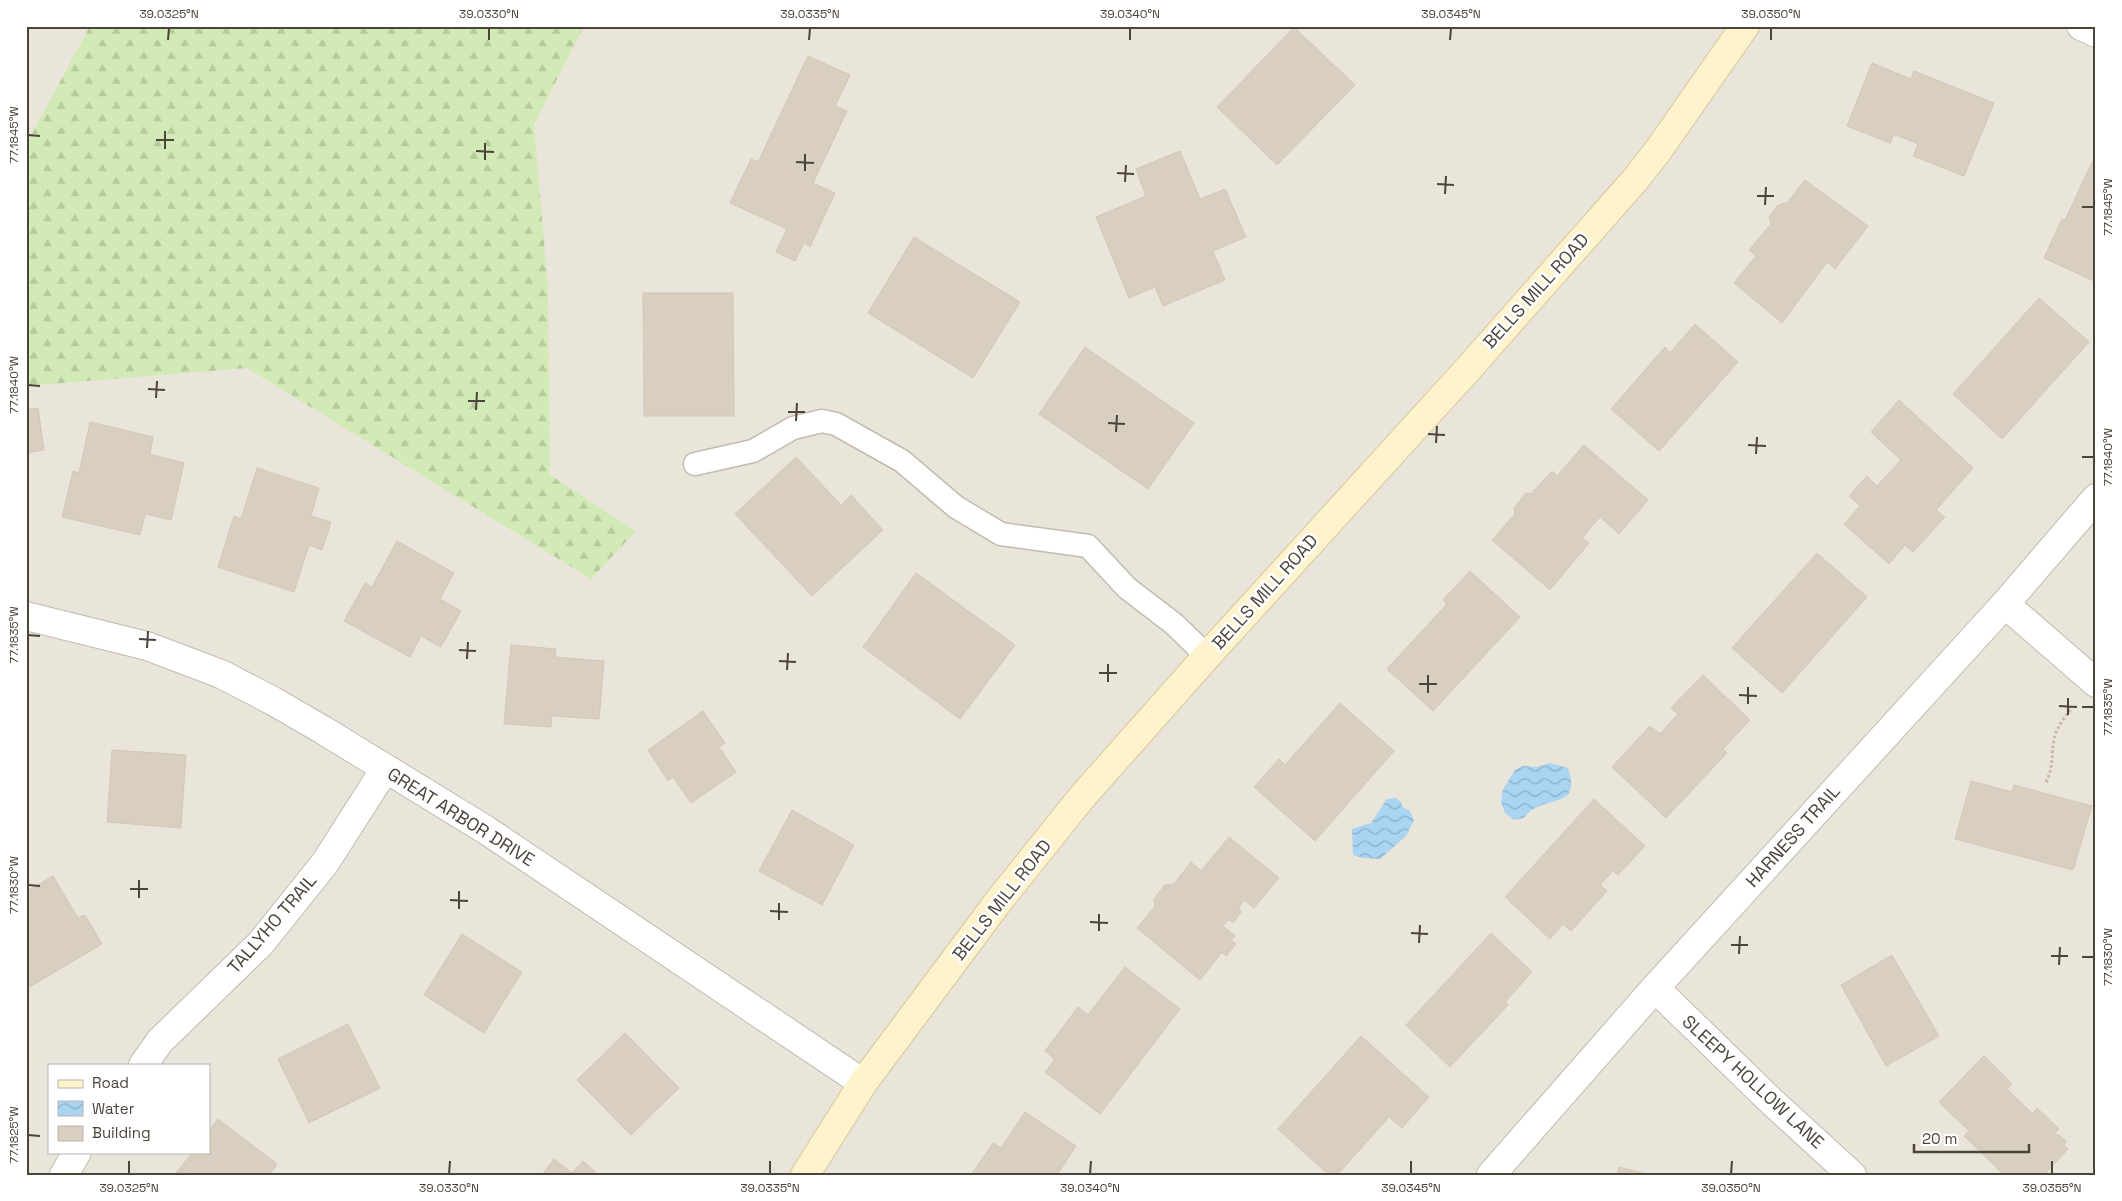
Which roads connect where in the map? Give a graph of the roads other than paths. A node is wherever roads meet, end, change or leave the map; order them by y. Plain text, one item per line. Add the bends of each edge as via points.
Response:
1 (1746, 26) edge
2 (2081, 26) edge
3 (2096, 33) edge
4 (695, 464) dead end
5 (2096, 498) edge
6 (2005, 604) junction
7 (26, 616) edge
8 (1206, 656) junction
9 (2096, 683) edge
10 (385, 769) junction
11 (1654, 988) junction
12 (144, 1064) edge
13 (863, 1083) junction
14 (76, 1154) edge
15 (64, 1175) edge
16 (805, 1175) edge
17 (1492, 1175) edge
18 (1852, 1175) edge

1 - 8 street, BELLS MILL ROAD via 1635,180
2 - 3 street
4 - 8 lane via 753,451 793,428 822,421 836,424 902,461 956,507 1001,534 1088,546 1127,588 1174,624
5 - 6 street, HARNESS TRAIL
6 - 9 street
6 - 11 street, HARNESS TRAIL
7 - 10 street, GREAT ARBOR DRIVE via 147,646 221,674 323,730
8 - 13 street, BELLS MILL ROAD via 1082,797 998,902
10 - 12 street, TALLYHO TRAIL via 325,863 261,943 160,1041
10 - 13 street, GREAT ARBOR DRIVE via 486,830
11 - 17 street, HARNESS TRAIL
11 - 18 street, SLEEPY HOLLOW LANE
13 - 16 street, BELLS MILL ROAD
14 - 15 street

